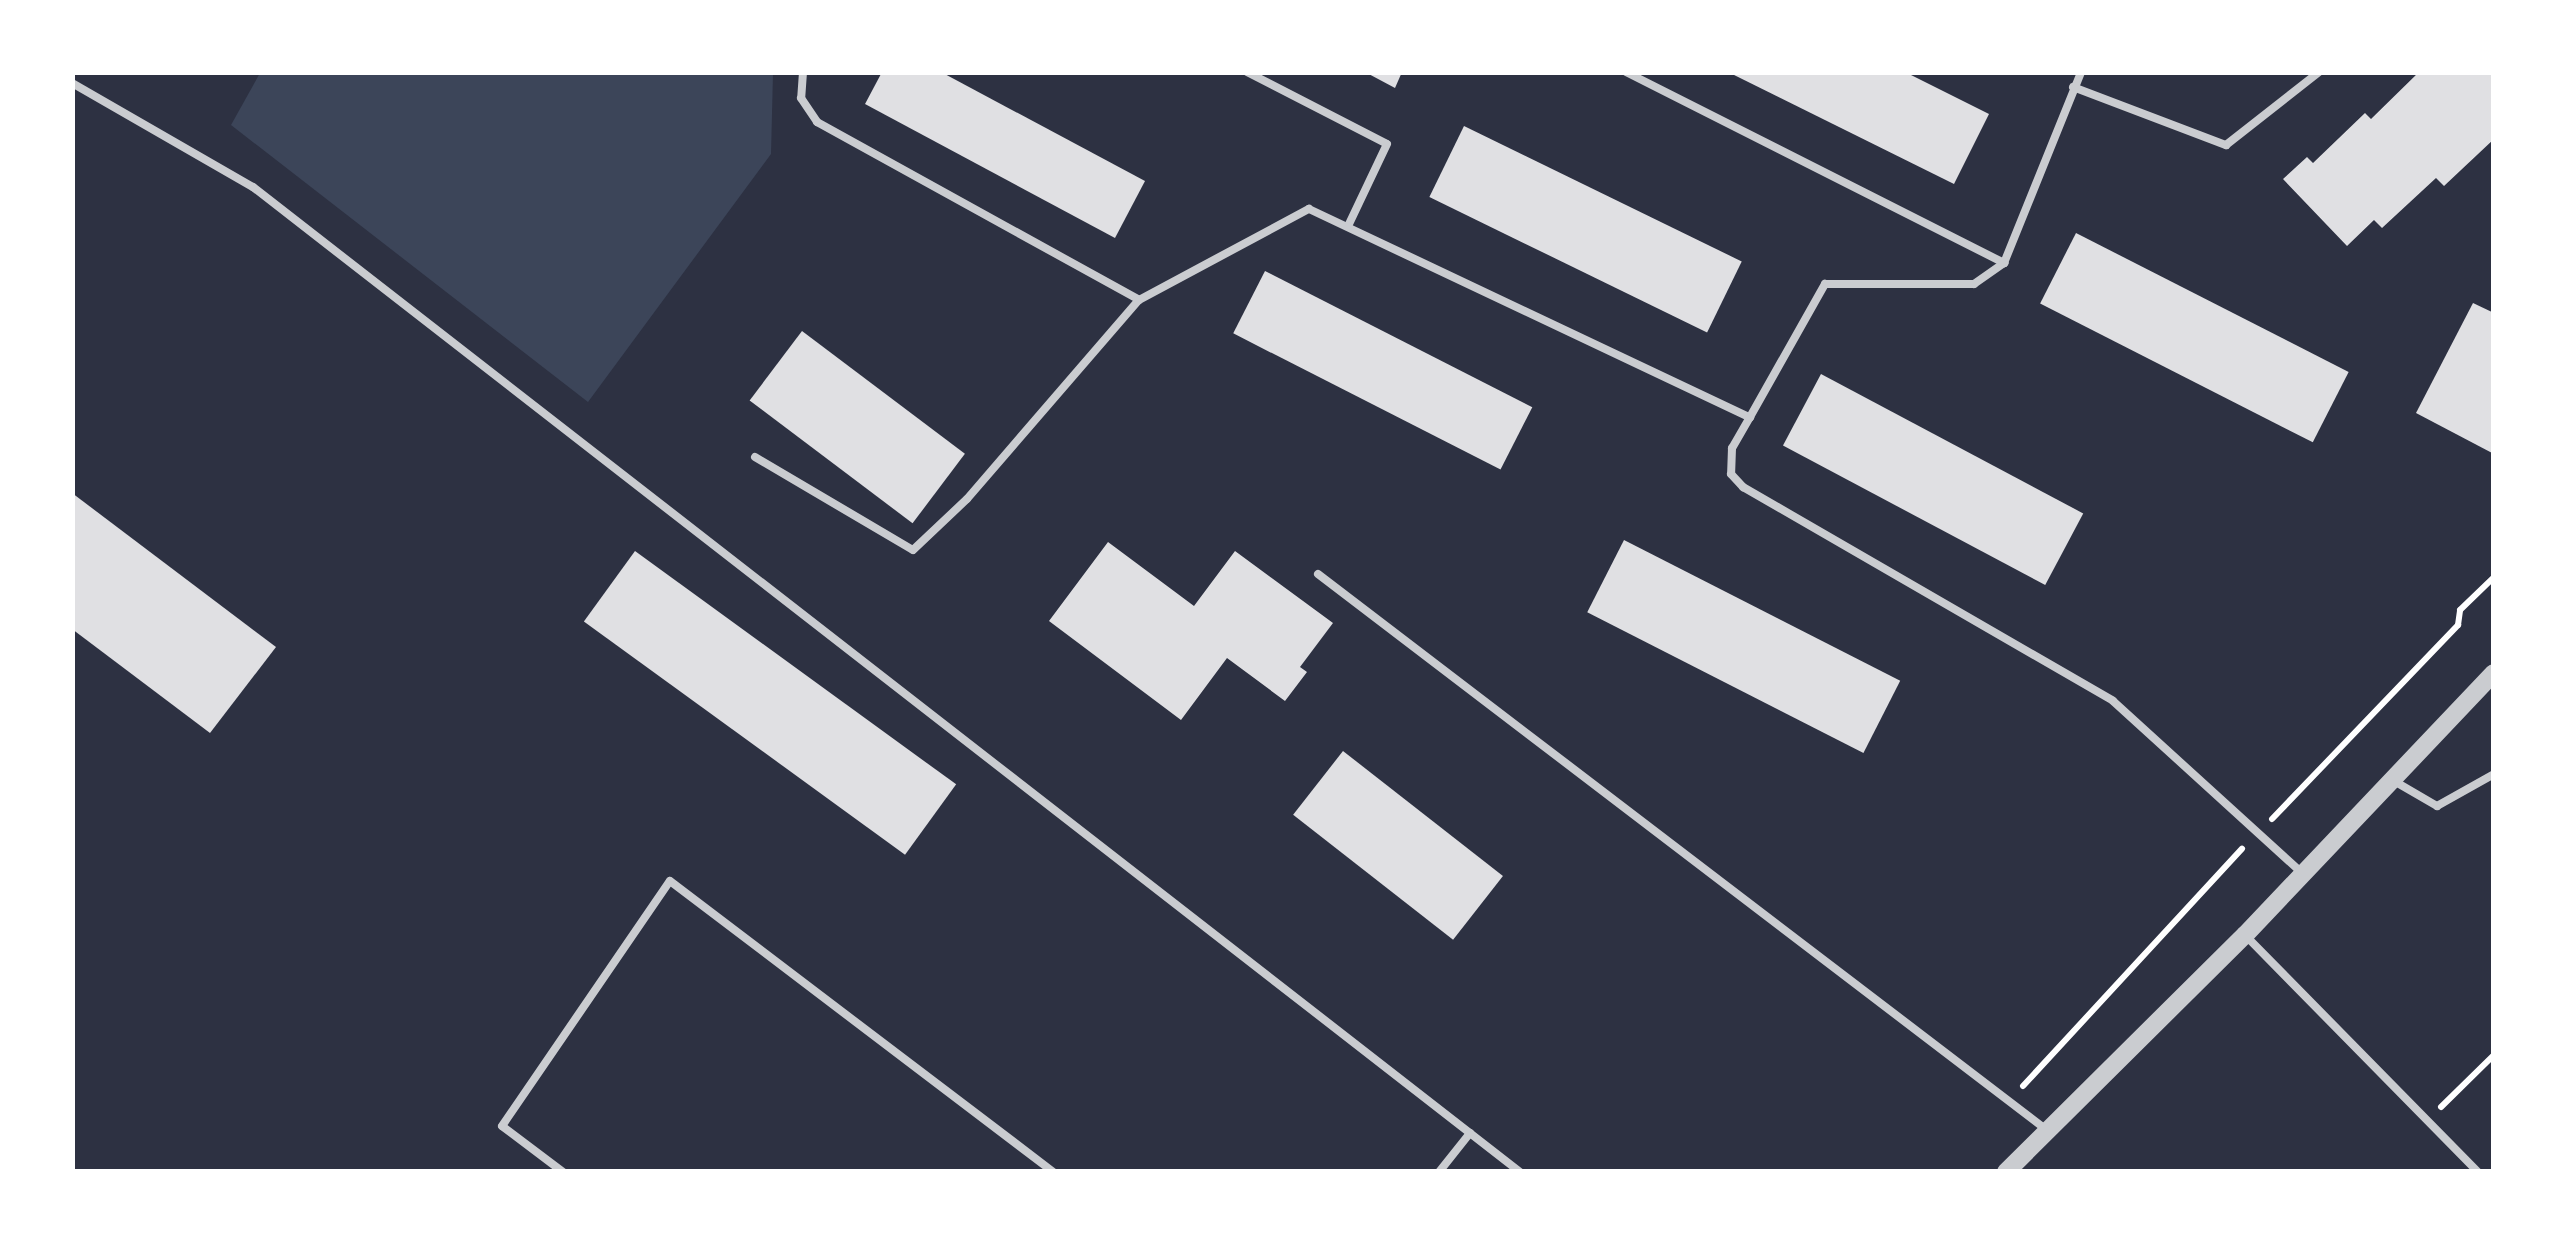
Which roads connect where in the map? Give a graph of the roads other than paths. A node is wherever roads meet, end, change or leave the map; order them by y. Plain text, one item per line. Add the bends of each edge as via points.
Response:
1 (803, 72) edge
2 (1247, 72) edge
3 (1626, 72) edge
4 (2081, 72) edge
5 (2319, 72) edge
6 (72, 82) edge
7 (2072, 87) junction
8 (1348, 226) junction
9 (2004, 263) junction
10 (1139, 300) junction
11 (1750, 416) junction
12 (755, 457) dead end
13 (1318, 574) dead end
14 (2494, 673) edge
15 (2494, 774) edge
16 (2390, 779) junction
17 (2302, 873) junction
18 (2245, 935) junction
19 (2048, 1131) junction
20 (1470, 1133) junction
21 (563, 1172) edge
22 (1054, 1172) edge
23 (1438, 1172) edge
24 (1520, 1172) edge
25 (2006, 1172) edge
26 (2478, 1172) edge

1 - 10 lane via 801,98 817,122
2 - 8 lane via 1387,144
3 - 9 lane
4 - 7 lane
5 - 7 lane via 2226,145
6 - 20 lane via 253,186
7 - 9 lane
8 - 10 lane via 1309,209
8 - 11 lane
9 - 11 lane via 1974,284 1825,284
10 - 12 lane via 967,500 913,550
11 - 17 lane via 1732,448 1731,474 1743,486 2114,701
13 - 19 lane
14 - 16 street
15 - 16 lane via 2437,806
16 - 17 street
17 - 18 street
18 - 19 street
18 - 26 lane
19 - 25 street
20 - 23 lane
20 - 24 lane
21 - 22 lane via 502,1126 670,881

